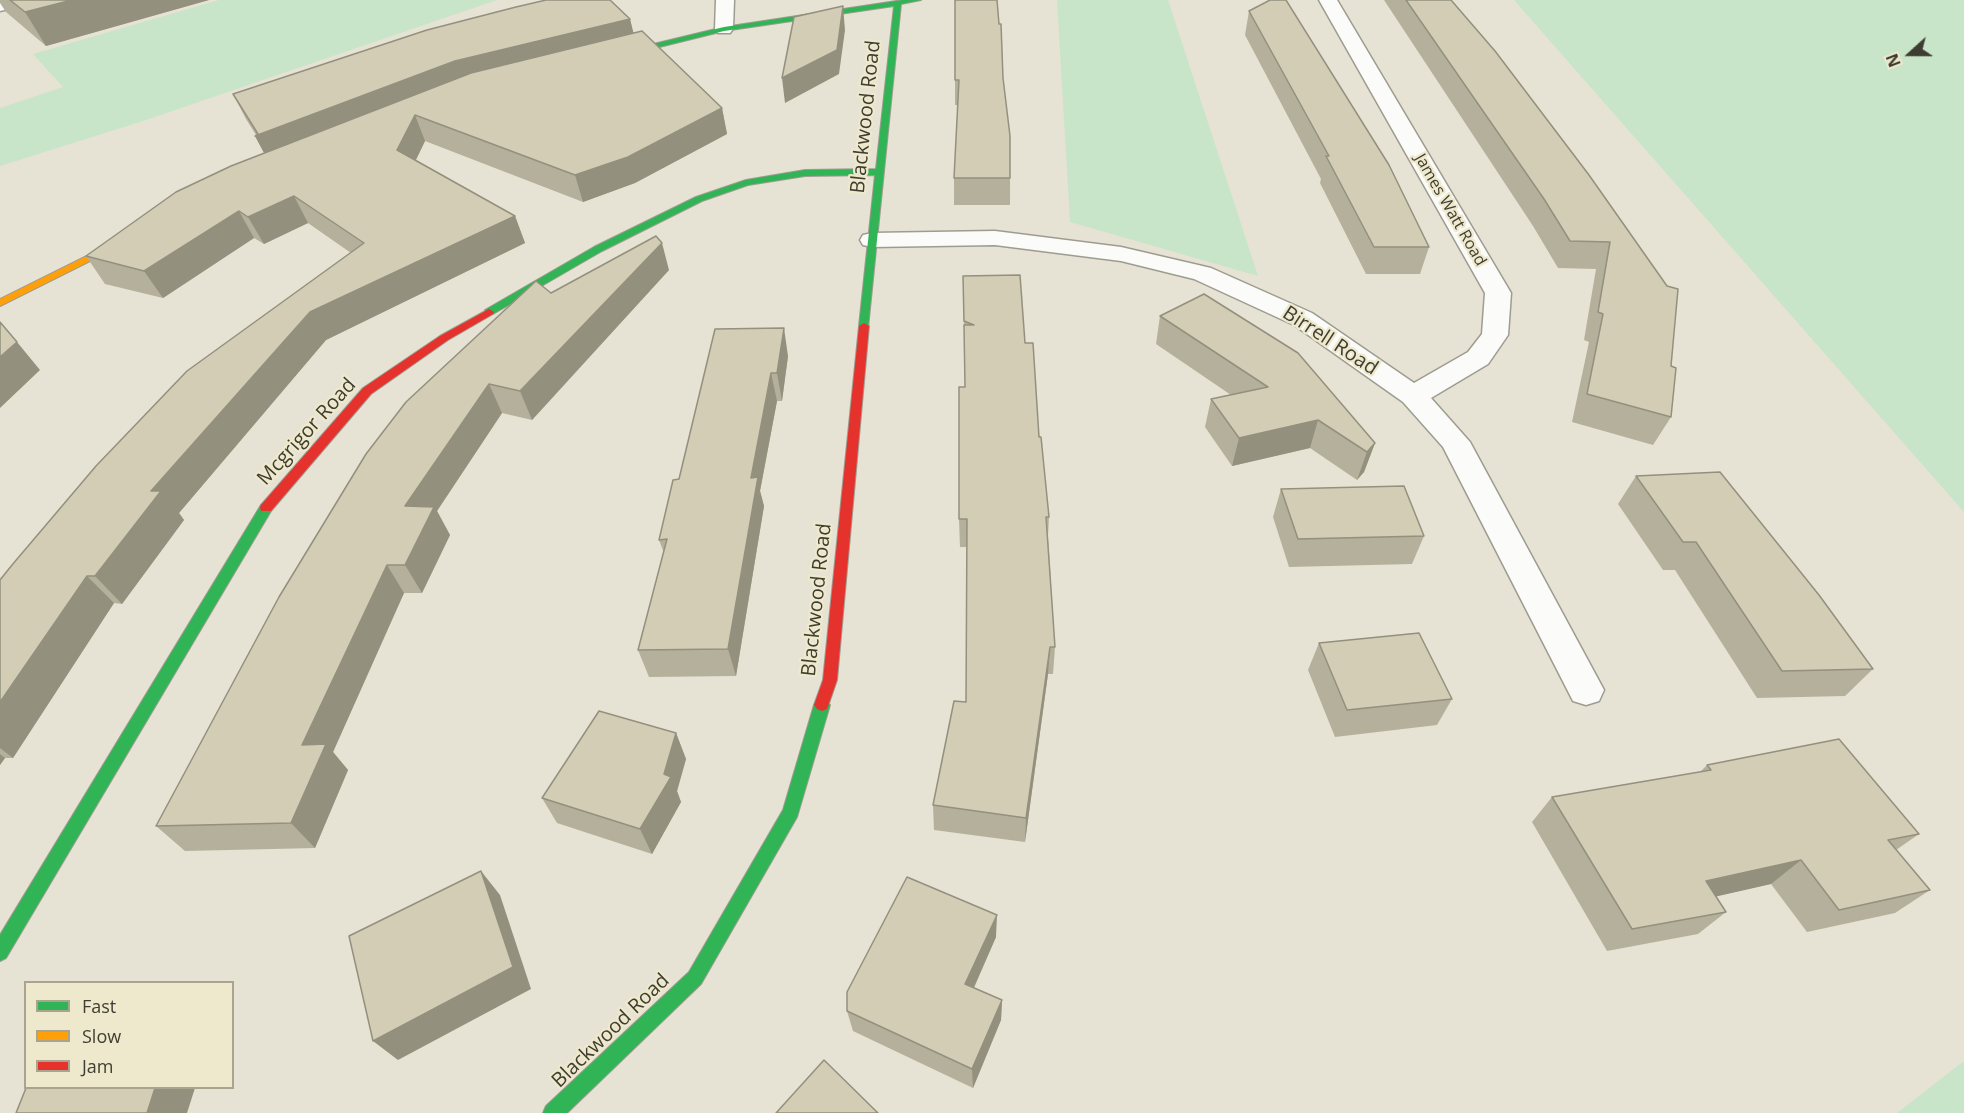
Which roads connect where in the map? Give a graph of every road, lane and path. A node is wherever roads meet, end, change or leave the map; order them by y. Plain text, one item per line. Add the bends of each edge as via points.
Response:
1 (24, 0) edge
2 (725, 0) edge
3 (917, 0) edge
4 (1328, 0) edge
5 (898, 3) junction
6 (0, 6) edge
7 (724, 29) junction
8 (598, 60) edge
9 (879, 172) junction
10 (144, 231) edge
11 (872, 240) junction
12 (0, 303) edge
13 (1413, 396) junction
14 (1586, 690) dead end
15 (0, 952) edge
16 (553, 1113) edge

1 - 6 street
2 - 7 street
3 - 5 street
4 - 13 street, James Watt Road via 1498,293 1495,335 1478,358
5 - 7 street
5 - 9 street, Blackwood Road
7 - 8 street
9 - 11 street, Blackwood Road
9 - 15 street, Mcgrigor Road via 805,173 746,183 699,199 598,249 444,338 367,391 271,500
10 - 12 street
11 - 13 street, Birrell Road via 995,238 1121,254 1202,273 1303,319
11 - 16 street, Blackwood Road via 830,680 791,812 695,978
13 - 14 street, Birrell Road via 1455,442

